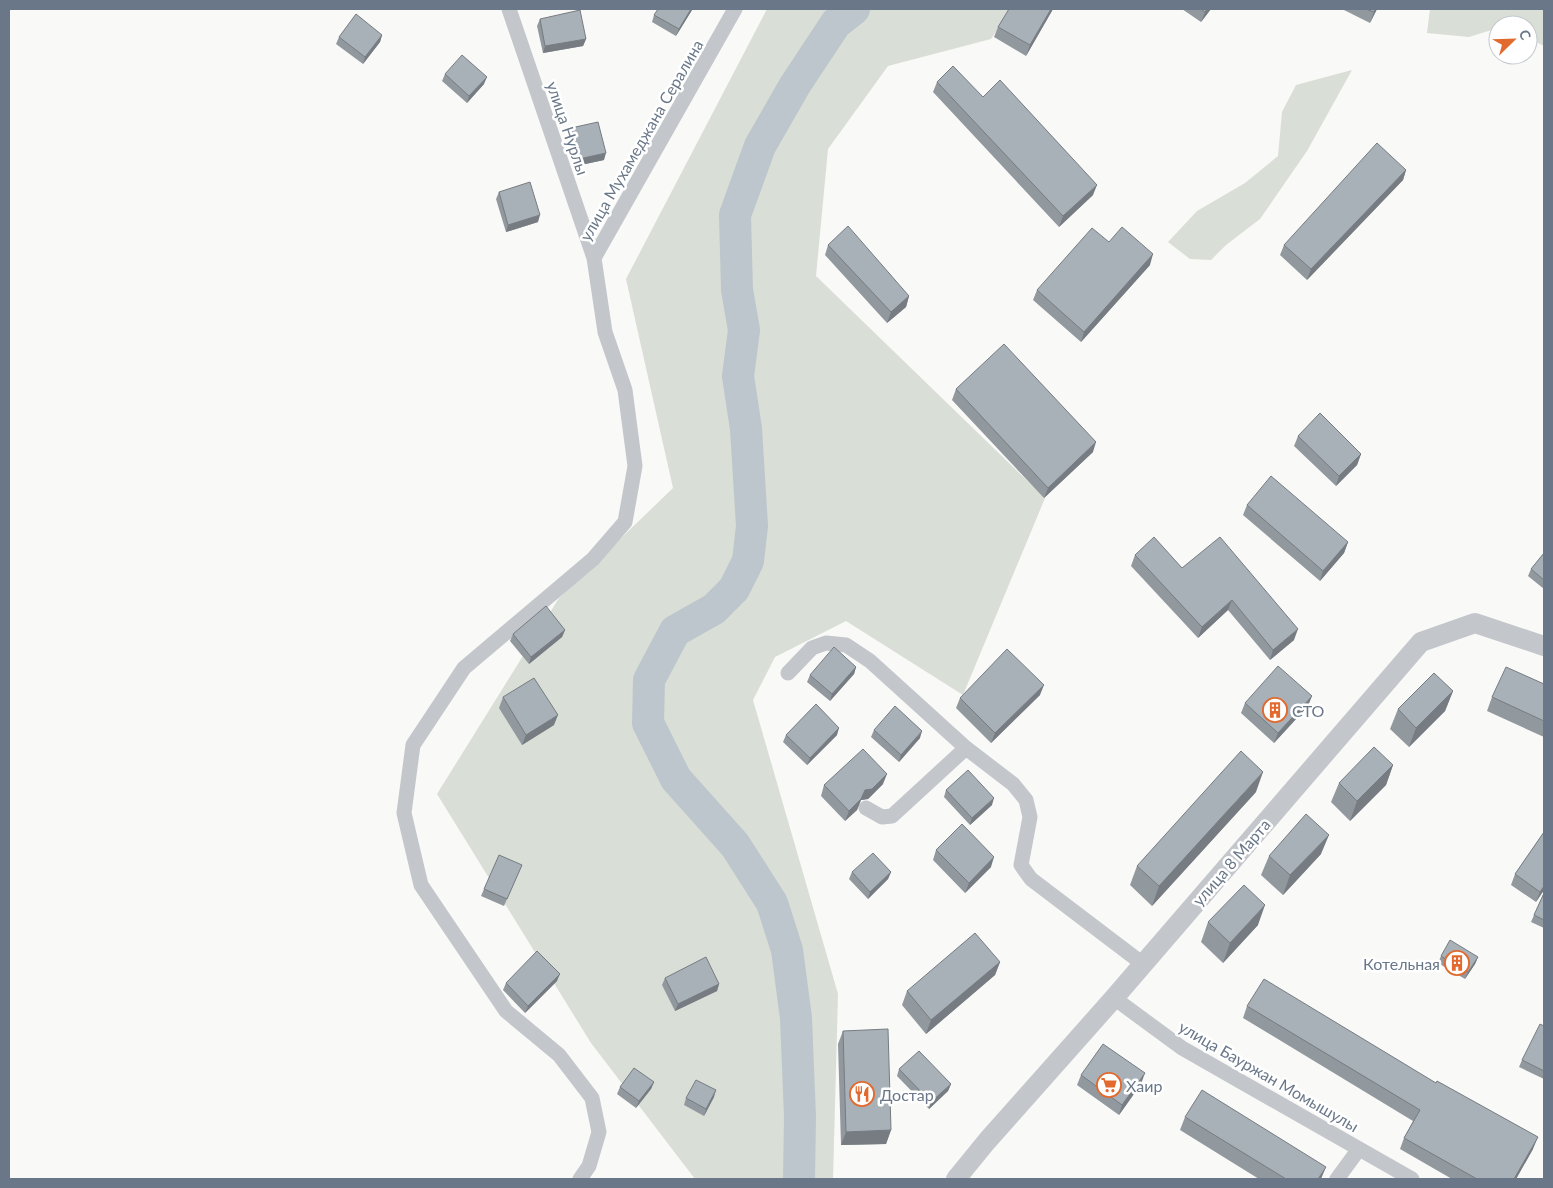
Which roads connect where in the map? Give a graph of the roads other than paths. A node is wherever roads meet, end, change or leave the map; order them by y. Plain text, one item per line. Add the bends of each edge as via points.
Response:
1 (509, 9) edge
2 (735, 9) edge
3 (594, 258) junction
4 (1544, 646) edge
5 (788, 673) dead end
6 (966, 748) junction
7 (866, 808) dead end
8 (1143, 964) junction
9 (1114, 998) junction
10 (1359, 1149) junction
11 (580, 1179) edge
12 (956, 1179) edge
13 (1337, 1179) edge
14 (1412, 1179) edge

1 - 3 street, улица Нурлы
2 - 3 street, улица Мухамеджана Сералина
3 - 11 street, улица Мухамеджана Сералина via 605,332 625,390 635,466 625,522 593,559 464,668 413,745 404,813 422,885 506,1011 559,1055 592,1098 599,1132 589,1166
4 - 8 street, улица 8 Марта via 1475,624 1421,642
5 - 6 street via 812,648 826,644 846,645 870,661
6 - 7 street via 892,816 882,817
6 - 8 street via 1013,784 1026,800 1030,817 1021,865 1031,879
8 - 9 street, улица 8 Марта
9 - 10 street, улица Бауржан Момышулы via 1182,1048
9 - 12 street, улица 8 Марта
10 - 13 street, улица Бауржан Момышулы
10 - 14 street, улица Бауржан Момышулы

